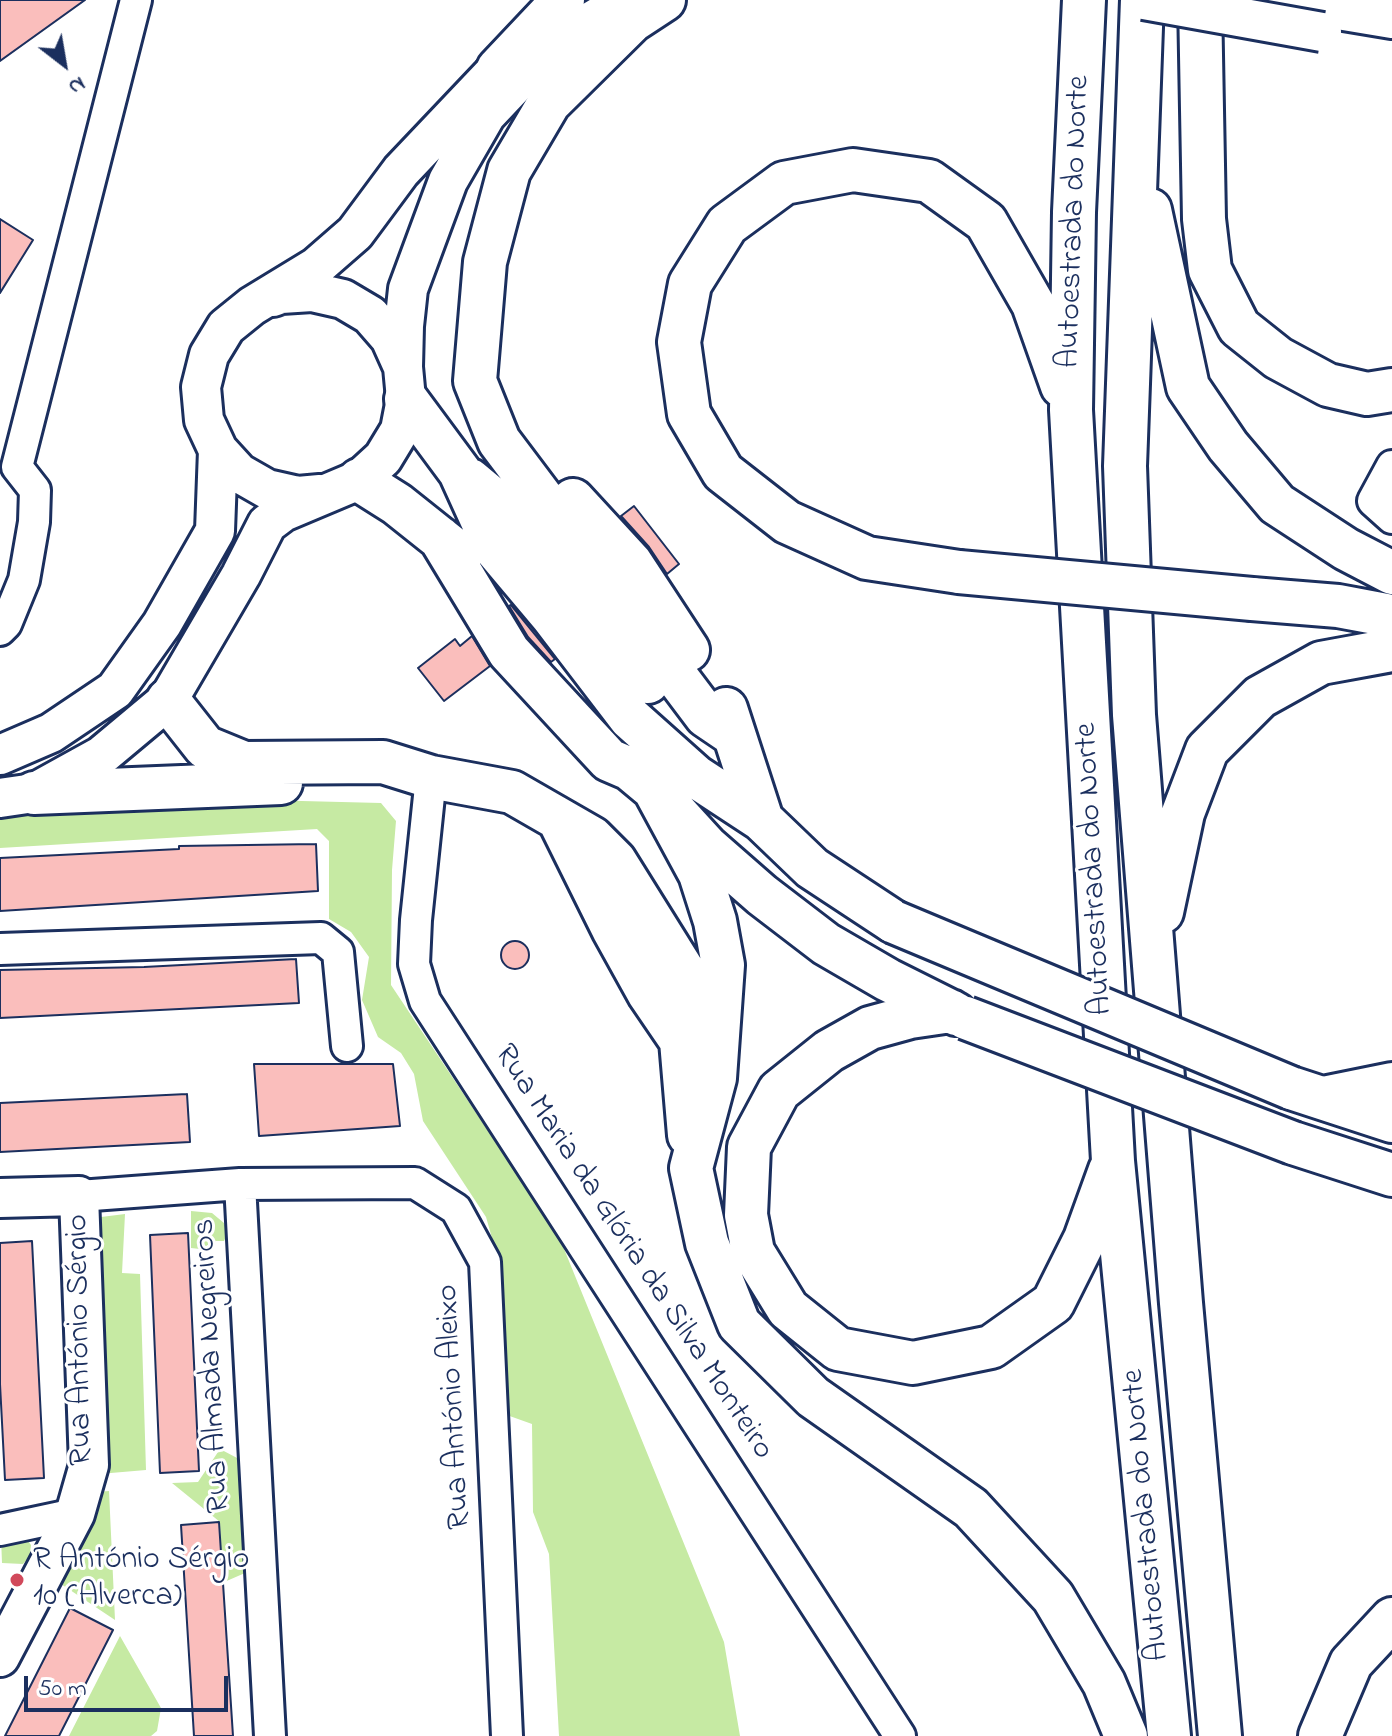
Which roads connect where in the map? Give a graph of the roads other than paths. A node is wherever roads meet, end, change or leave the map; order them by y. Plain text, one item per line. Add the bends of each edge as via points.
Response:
1 (136, 0) edge
2 (563, 0) edge
3 (594, 0) edge
4 (627, 0) edge
5 (664, 0) edge
6 (1084, 0) edge
7 (1143, 0) edge
8 (1200, 0) edge
9 (1278, 0) edge
10 (1319, 19) junction
11 (1392, 19) edge
12 (1392, 39) edge
13 (498, 69) junction
14 (1137, 150) junction
15 (252, 306) junction
16 (404, 383) junction
17 (1392, 390) edge
18 (1071, 410) junction
19 (218, 450) junction
20 (1392, 466) edge
21 (345, 486) junction
22 (1392, 518) edge
23 (1392, 573) edge
24 (1392, 616) edge
25 (0, 630) edge
26 (1392, 650) edge
27 (168, 700) junction
28 (0, 755) edge
29 (431, 777) junction
30 (642, 779) junction
31 (17, 796) edge
32 (762, 820) junction
33 (0, 949) edge
34 (1153, 960) junction
35 (958, 1015) junction
36 (347, 1046) dead end
37 (1392, 1084) edge
38 (1306, 1093) junction
39 (1392, 1121) edge
40 (1113, 1161) junction
41 (691, 1168) junction
42 (1392, 1175) edge
43 (240, 1184) junction
44 (79, 1196) junction
45 (0, 1198) edge
46 (75, 1514) junction
47 (0, 1530) edge
48 (1392, 1619) edge
49 (0, 1657) edge
50 (270, 1736) edge
51 (507, 1736) edge
52 (900, 1736) edge
53 (1126, 1736) edge
54 (1169, 1736) edge
55 (1220, 1736) edge
56 (1320, 1736) edge

1 - 25 street via 17,467 35,490 34,522 24,580
2 - 13 highway
3 - 13 main road
4 - 16 main road via 553,44 486,115 448,181 408,289
5 - 32 highway via 632,21 549,103 509,171 485,262 502,394 538,461 631,563 724,702
6 - 18 highway, Autoestrada do Norte
7 - 10 main road, bridge
7 - 14 highway, Autoestrada do Norte
8 - 17 highway via 1204,219 1210,270 1239,327 1278,358 1328,385 1367,394
9 - 10 main road
10 - 11 main road
10 - 12 main road
13 - 15 main road via 401,171 355,233 316,267
14 - 23 highway via 1188,387 1277,504
14 - 34 highway, Autoestrada do Norte via 1125,466 1134,715
15 - 16 main road via 281,294 312,292 343,299 370,315 390,338
15 - 19 main road via 226,327 209,355 201,387 204,420
16 - 21 main road via 400,430 383,458
16 - 32 highway via 460,472 513,516 656,691 695,776
18 - 24 highway, bridge via 1033,304 986,222 929,181 853,170 784,183 727,225 690,284 679,342 689,414 723,472 787,522 867,558 959,572 1338,606
18 - 40 highway, Autoestrada do Norte
19 - 21 main road via 239,473 267,489 298,496
19 - 28 main road via 215,531 162,624 115,690 51,733
20 - 22 street via 1373,501
21 - 27 main road via 267,524
21 - 30 highway via 397,504 491,578 625,744
26 - 34 highway via 1321,663 1260,697 1207,750 1183,813
27 - 29 highway via 205,747 244,763 383,762
27 - 31 main road via 101,756
29 - 31 highway
29 - 41 highway via 512,792 592,838 615,861 688,978 693,1017 681,1041
29 - 52 street, Rua Maria da Glória da Silva Monteiro via 414,964 425,1001
30 - 35 highway via 706,846 826,944
30 - 41 highway via 700,874 723,965 715,1078
32 - 38 highway, bridge via 812,868 894,922
33 - 36 street via 321,938 338,952
34 - 55 highway, Autoestrada do Norte
35 - 40 highway via 910,1017 870,1028 829,1051 779,1091 749,1147 746,1215 753,1252 788,1309 838,1349 913,1363 991,1347 1053,1303 1085,1239
35 - 42 highway, bridge via 1293,1143
37 - 38 highway
38 - 39 highway
40 - 54 highway, Autoestrada do Norte
41 - 53 highway via 707,1243 739,1324 813,1397 971,1508 1053,1597 1104,1683
43 - 44 street, Rua António Aleixo
43 - 50 street, Rua Almada Negreiros
43 - 51 street, Rua António Aleixo via 415,1183 456,1209 485,1262
44 - 45 main road
44 - 46 main road, Rua António Sérgio via 89,1465
46 - 47 street
46 - 49 main road, Rua António Sérgio
48 - 56 highway via 1351,1663

